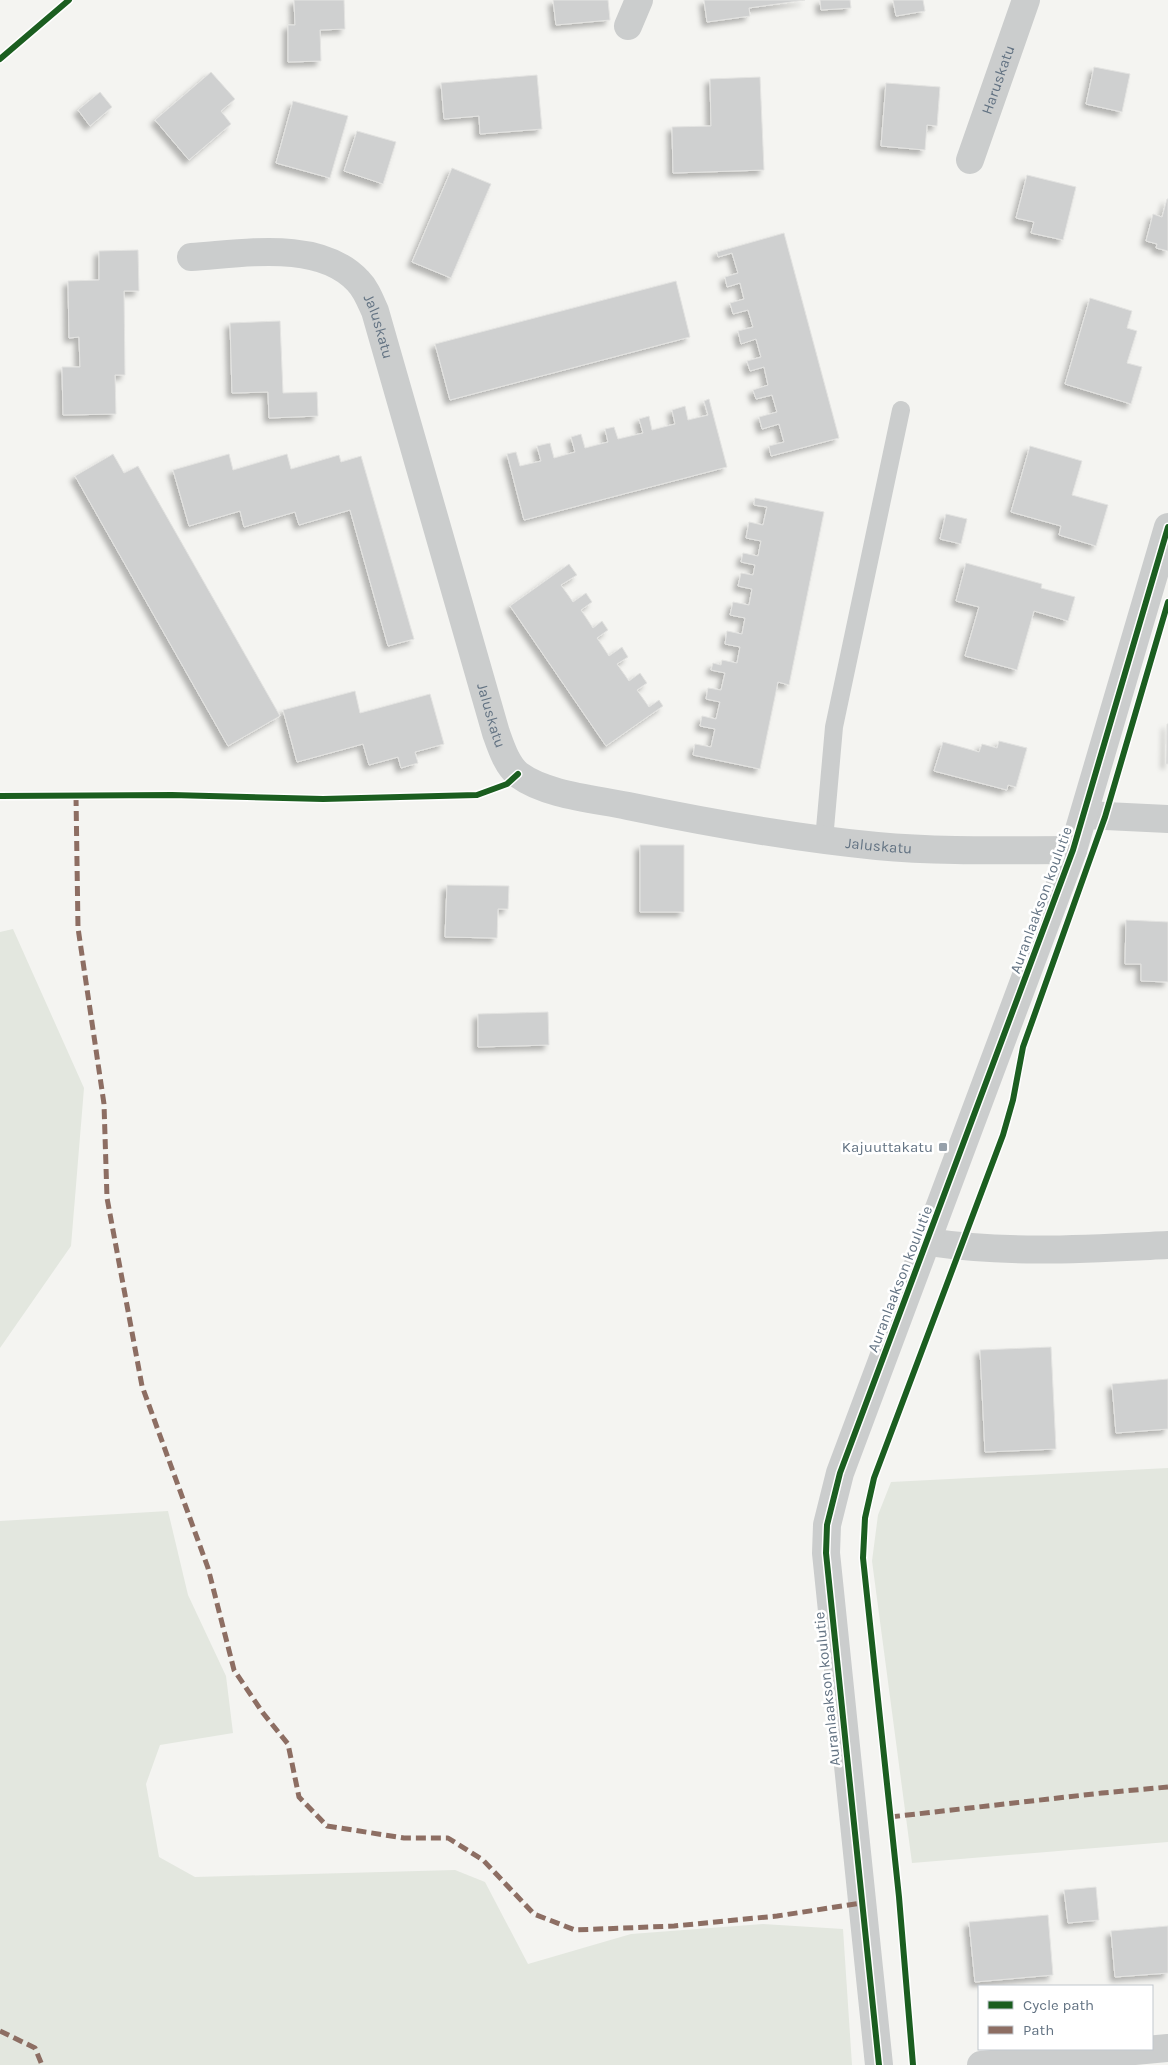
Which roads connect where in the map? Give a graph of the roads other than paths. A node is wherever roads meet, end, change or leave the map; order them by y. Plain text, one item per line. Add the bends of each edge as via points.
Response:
1 (639, 0) edge
2 (1026, 0) edge
3 (628, 26) dead end
4 (970, 160) dead end
5 (191, 257) dead end
6 (901, 410) dead end
7 (1168, 527) edge
8 (1160, 589) edge
9 (1085, 815) junction
10 (1168, 819) edge
11 (824, 840) junction
12 (1073, 850) junction
13 (928, 1242) junction
14 (1168, 1245) edge
15 (1168, 2048) edge
16 (1089, 2060) edge
17 (878, 2065) edge
18 (981, 2065) edge

1 - 3 street
2 - 4 street, Haruskatu
5 - 11 street, Jaluskatu via 288,252 309,255 343,269 368,294 496,733 508,762 518,774 530,782 563,793
6 - 11 lane via 834,728
7 - 8 street, Auranlaakson koulutie
8 - 9 street, Auranlaakson koulutie
9 - 10 street
9 - 12 street, Auranlaakson koulutie
11 - 12 street, Jaluskatu via 936,849
12 - 13 street, Auranlaakson koulutie
13 - 14 street via 1034,1251
13 - 17 street, Auranlaakson koulutie via 840,1473 827,1525 826,1553
15 - 16 street
16 - 18 street

